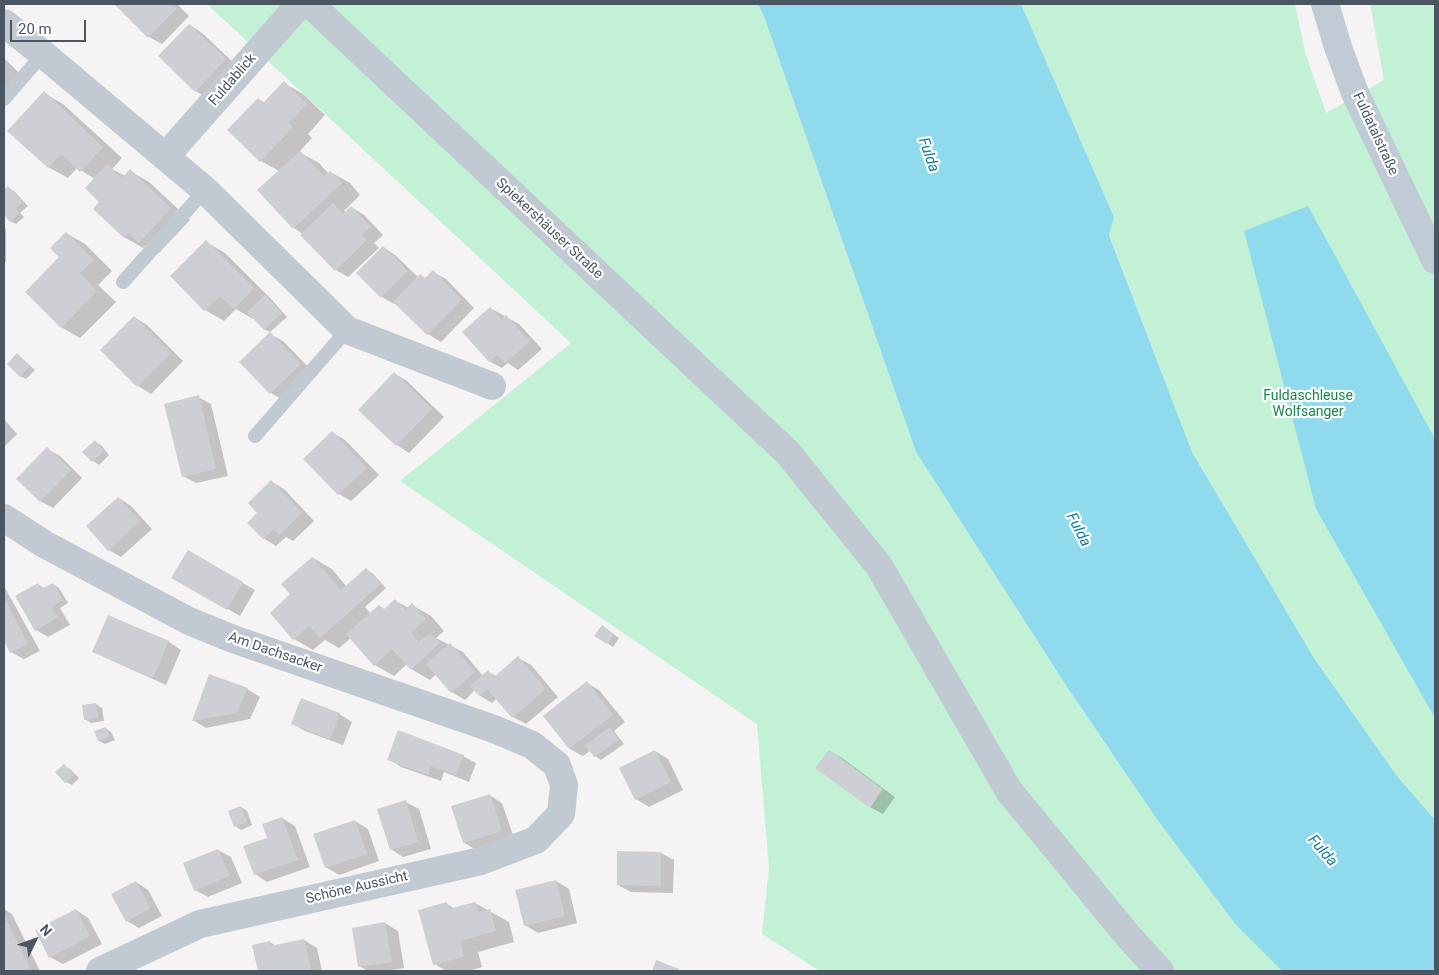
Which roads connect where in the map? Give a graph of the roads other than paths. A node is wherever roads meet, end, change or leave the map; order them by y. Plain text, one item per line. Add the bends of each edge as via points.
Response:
1 (300, 4) edge
2 (310, 4) edge
3 (1325, 4) edge
4 (4, 23) edge
5 (43, 54) junction
6 (4, 99) edge
7 (165, 157) junction
8 (205, 190) junction
9 (1435, 260) edge
10 (123, 282) dead end
11 (347, 330) junction
12 (492, 386) dead end
13 (255, 436) dead end
14 (4, 518) edge
15 (557, 765) joint
16 (100, 971) edge
17 (1160, 971) edge

1 - 7 street, Fuldablick
2 - 17 street, Spiekershäuser Straße via 788,453 879,566 1009,791
3 - 9 main road, Fuldatalstraße via 1355,93
4 - 5 street
5 - 6 lane
5 - 7 street
7 - 8 street
8 - 10 lane
8 - 11 street
11 - 12 street
11 - 13 lane
14 - 15 street, Am Dachsacker via 44,544 189,621 494,729 532,745
15 - 16 street, Schöne Aussicht via 564,785 561,814 536,840 481,861 200,924

